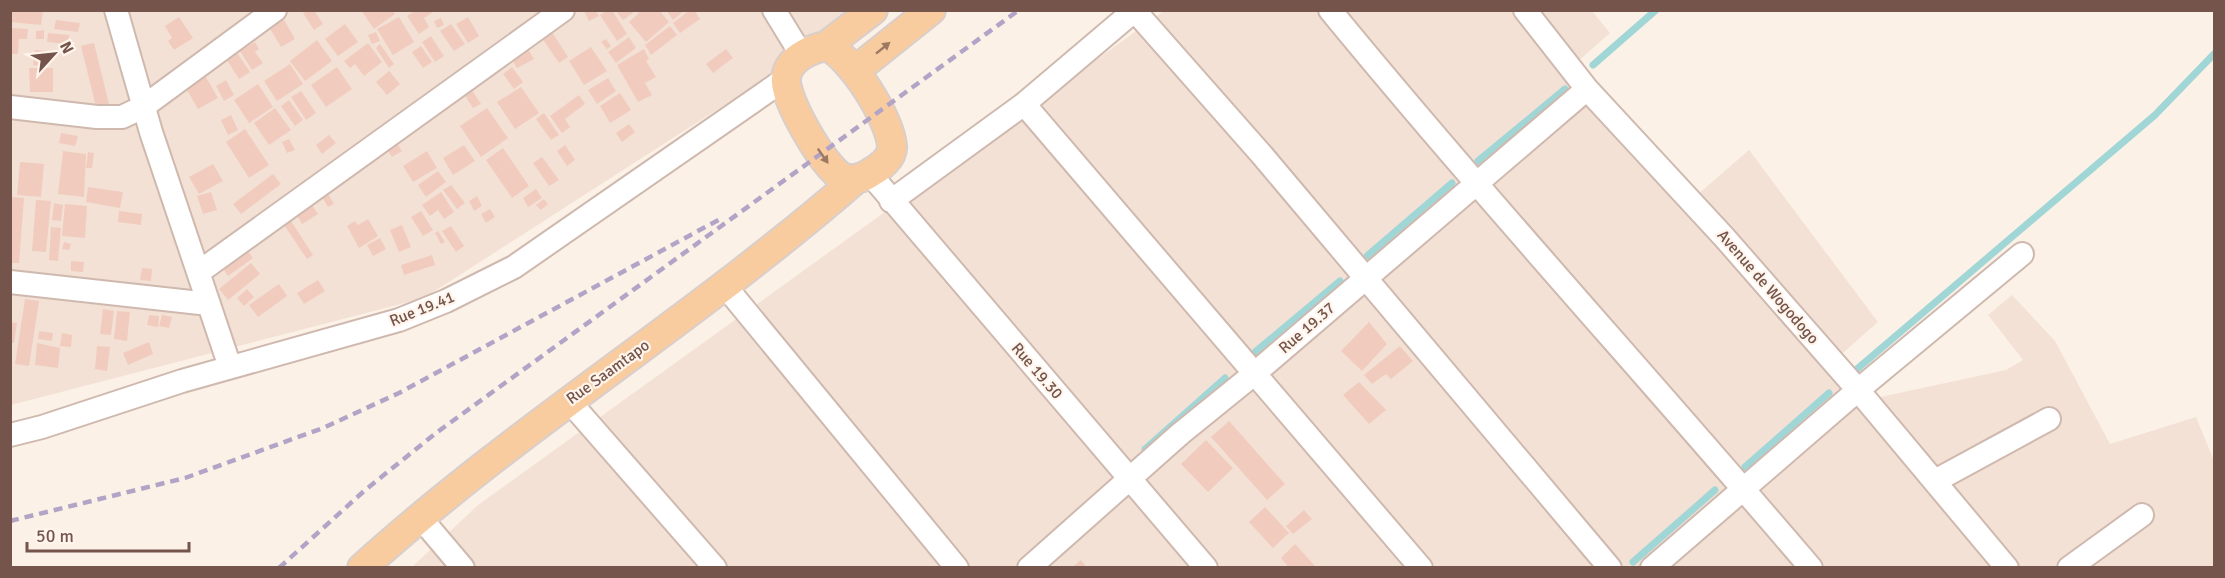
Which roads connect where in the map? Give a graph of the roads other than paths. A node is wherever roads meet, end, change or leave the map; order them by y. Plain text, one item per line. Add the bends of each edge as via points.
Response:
1 (116, 10) edge
2 (275, 10) edge
3 (564, 10) edge
4 (774, 10) edge
5 (873, 10) edge
6 (931, 10) edge
7 (1330, 10) edge
8 (1525, 10) edge
9 (1135, 11) edge
10 (814, 50) junction
11 (856, 70) junction
12 (785, 79) junction
13 (1587, 89) junction
14 (1024, 104) junction
15 (10, 106) edge
16 (143, 107) junction
17 (863, 176) junction
18 (1476, 184) junction
19 (891, 201) junction
20 (2022, 254) dead end
21 (199, 272) junction
22 (1365, 279) junction
23 (10, 282) edge
24 (725, 286) junction
25 (209, 304) junction
26 (230, 368) junction
27 (1254, 374) junction
28 (1858, 390) junction
29 (569, 401) junction
30 (2049, 419) dead end
31 (10, 435) edge
32 (1131, 479) junction
33 (1935, 481) junction
34 (1744, 489) junction
35 (2142, 514) dead end
36 (419, 516) junction
37 (362, 567) edge
38 (464, 567) edge
39 (715, 567) edge
40 (957, 567) edge
41 (1029, 567) edge
42 (1206, 567) edge
43 (1422, 567) edge
44 (1610, 567) edge
45 (1652, 567) edge
46 (1811, 567) edge
47 (2007, 567) edge
48 (2069, 567) edge

1 - 16 street
2 - 16 street
3 - 21 street
4 - 10 street
5 - 10 main road
11 -> 6 main road
7 - 18 street
8 - 13 street, Avenue de Wogodogo
9 - 14 street
9 - 22 street
10 - 11 main road via 837,50
10 - 12 main road via 789,69
11 - 17 main road, Rue Saamtapo via 880,113 892,146 888,158
12 -> 17 main road via 791,102 836,174 845,179
12 - 26 street, Rue 19.41 via 514,267 446,302 399,320
13 - 18 street, Rue 19.37
13 - 28 street, Avenue de Wogodogo
14 - 19 street
14 - 27 street
15 - 16 street via 97,117 122,117
16 - 21 street
17 - 19 street, Rue 19.30
17 - 24 main road, Rue Saamtapo
18 - 22 street, Rue 19.37
18 - 34 street
19 - 32 street, Rue 19.30
20 - 28 street
21 - 25 street
22 - 27 street, Rue 19.37
22 - 44 street
23 - 25 street
24 - 29 main road, Rue Saamtapo
24 - 40 street
25 - 26 street
26 - 31 street, Rue 19.41
27 - 32 street, Rue 19.37
27 - 43 street
28 - 33 street, Avenue de Wogodogo
28 - 34 street
29 - 36 main road, Rue Saamtapo
29 - 39 street
30 - 33 street
32 - 41 street, Rue 19.37
32 - 42 street, Rue 19.30
33 - 47 street, Avenue de Wogodogo
34 - 45 street
34 - 46 street
35 - 48 street
36 - 37 main road, Rue Saamtapo
36 - 38 street

